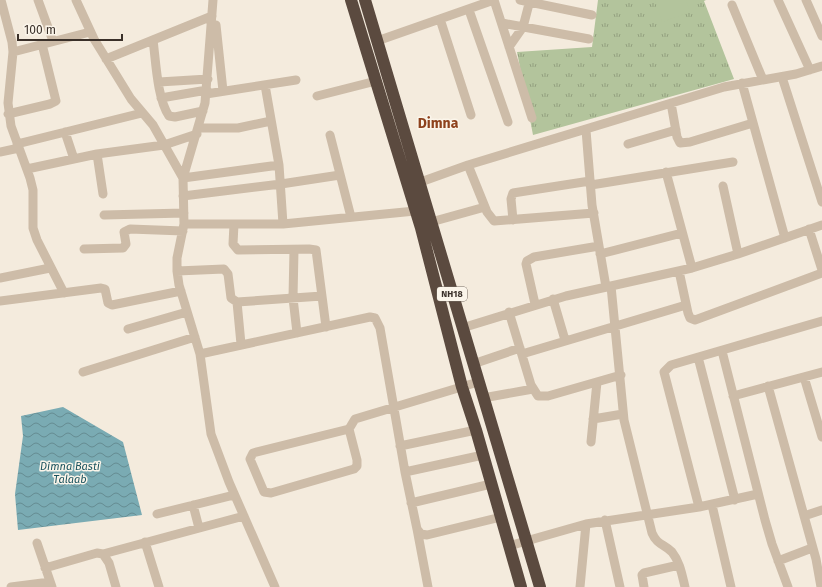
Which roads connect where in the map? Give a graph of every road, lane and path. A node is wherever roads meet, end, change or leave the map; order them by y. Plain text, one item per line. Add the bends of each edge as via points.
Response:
1 (1, 0) edge
2 (38, 0) edge
3 (76, 0) edge
4 (213, 0) edge
5 (218, 0) edge
6 (351, 0) edge
7 (366, 0) edge
8 (494, 0) edge
9 (778, 0) edge
10 (806, 0) edge
11 (526, 1) edge
12 (732, 5) dead end
13 (469, 10) junction
14 (592, 15) dead end
15 (212, 16) junction
16 (4, 19) edge
17 (440, 19) junction
18 (502, 23) junction
19 (522, 27) junction
20 (90, 32) junction
21 (822, 36) edge
22 (589, 39) dead end
23 (152, 40) junction
24 (53, 41) junction
25 (377, 42) junction
26 (42, 44) junction
27 (509, 47) junction
28 (13, 52) junction
29 (106, 59) junction
30 (822, 66) edge
31 (810, 70) junction
32 (782, 77) junction
33 (208, 79) junction
34 (296, 80) dead end
35 (763, 80) junction
36 (376, 81) junction
37 (159, 82) junction
38 (742, 83) junction
39 (264, 85) junction
40 (223, 91) junction
41 (207, 92) junction
42 (317, 96) dead end
43 (162, 98) junction
44 (671, 103) junction
45 (203, 111) junction
46 (142, 113) junction
47 (8, 114) junction
48 (472, 115) dead end
49 (532, 118) dead end
50 (271, 121) junction
51 (508, 122) dead end
52 (753, 123) junction
53 (586, 130) junction
54 (676, 130) junction
55 (198, 131) junction
56 (65, 132) junction
57 (330, 135) dead end
58 (628, 144) dead end
59 (164, 145) junction
60 (18, 146) junction
61 (0, 152) edge
62 (97, 154) junction
63 (74, 159) junction
64 (733, 162) dead end
65 (279, 164) junction
66 (468, 165) junction
67 (27, 170) junction
68 (666, 172) junction
69 (340, 175) junction
70 (183, 178) junction
71 (591, 183) junction
72 (281, 184) junction
73 (413, 184) junction
74 (723, 186) dead end
75 (103, 194) dead end
76 (183, 196) junction
77 (822, 202) edge
78 (485, 206) junction
79 (415, 211) junction
80 (184, 213) junction
81 (594, 213) junction
82 (104, 216) dead end
83 (351, 217) junction
84 (513, 220) junction
85 (431, 222) junction
86 (234, 224) junction
87 (283, 224) junction
88 (822, 225) edge
89 (184, 227) junction
90 (809, 229) junction
91 (682, 234) junction
92 (785, 238) junction
93 (84, 249) dead end
94 (294, 250) junction
95 (600, 250) junction
96 (738, 254) junction
97 (50, 268) junction
98 (692, 268) junction
99 (177, 270) junction
100 (679, 271) junction
101 (822, 271) edge
102 (0, 278) edge
103 (608, 286) junction
104 (181, 291) junction
105 (64, 293) junction
106 (322, 296) junction
107 (294, 298) junction
108 (554, 299) junction
109 (0, 301) edge
110 (237, 302) junction
111 (535, 304) junction
112 (686, 305) junction
113 (187, 312) junction
114 (510, 312) junction
115 (822, 321) edge
116 (616, 325) junction
117 (326, 327) junction
118 (462, 328) junction
119 (128, 329) dead end
120 (297, 333) junction
121 (195, 337) junction
122 (566, 340) junction
123 (242, 344) junction
124 (521, 351) junction
125 (722, 351) junction
126 (200, 354) junction
127 (698, 357) junction
128 (473, 364) junction
129 (83, 372) dead end
130 (822, 372) edge
131 (621, 375) junction
132 (804, 376) junction
133 (478, 382) junction
134 (597, 382) junction
135 (768, 386) junction
136 (462, 387) junction
137 (533, 389) junction
138 (733, 396) junction
139 (483, 398) junction
140 (395, 406) junction
141 (623, 414) junction
142 (594, 419) junction
143 (349, 429) junction
144 (476, 430) junction
145 (821, 432) edge
146 (591, 442) dead end
147 (400, 446) junction
148 (483, 456) junction
149 (405, 472) junction
150 (491, 484) junction
151 (234, 494) junction
152 (758, 494) junction
153 (735, 500) junction
154 (411, 503) junction
155 (193, 505) junction
156 (712, 505) junction
157 (699, 507) junction
158 (822, 510) edge
159 (157, 514) dead end
160 (648, 514) junction
161 (244, 516) junction
162 (804, 516) junction
163 (501, 517) junction
164 (605, 520) junction
165 (586, 524) junction
166 (199, 528) junction
167 (417, 529) junction
168 (526, 541) junction
169 (145, 542) junction
170 (37, 543) dead end
171 (509, 546) junction
172 (812, 548) junction
173 (103, 554) junction
174 (778, 561) junction
175 (679, 565) junction
176 (45, 568) junction
177 (821, 583) edge
178 (51, 584) edge
179 (425, 586) edge
180 (11, 587) edge
181 (116, 587) edge
182 (159, 587) edge
183 (275, 587) edge
184 (521, 587) edge
185 (540, 587) edge
186 (580, 587) edge
187 (620, 587) edge
188 (644, 587) edge
189 (685, 587) edge
190 (730, 587) edge
191 (788, 587) edge

1 - 16 street
2 - 24 street
3 - 20 street
4 - 15 street
5 - 40 street via 217,33
6 - 36 highway, NH18
7 - 25 highway, NH18
8 - 13 street
8 - 18 street
9 - 31 street
10 - 21 street
11 - 14 street
11 - 19 street
12 - 35 street
13 - 17 street
13 - 51 street
15 - 23 street
15 - 33 street
16 - 28 street
17 - 25 street
17 - 48 street
18 - 19 street
18 - 27 street
19 - 22 street
19 - 27 street
20 - 24 street
20 - 29 street
23 - 29 street
23 - 37 street
24 - 26 street
25 - 73 highway, NH18
26 - 28 street
26 - 47 street via 56,101
27 - 49 street
28 - 47 street
29 - 46 street
30 - 31 street
31 - 32 street
32 - 35 street
32 - 77 street
33 - 37 street
33 - 41 street
34 - 39 street
35 - 38 street
36 - 42 street
36 - 73 highway, NH18
37 - 43 street
38 - 44 street
38 - 52 street
39 - 40 street
39 - 50 street
40 - 41 street
41 - 43 street
41 - 45 street
43 - 45 street via 169,116
44 - 53 street
44 - 54 street
45 - 55 street
46 - 56 street
46 - 59 street via 153,125
47 - 60 street
50 - 55 street via 238,128
50 - 65 street
52 - 54 street via 685,143 680,142
52 - 92 street
53 - 66 street
53 - 71 street
54 - 58 street
55 - 59 street
55 - 70 street
56 - 60 street
56 - 63 street
57 - 69 street
59 - 62 street
59 - 70 street
60 - 61 street
60 - 67 street
62 - 63 street
62 - 75 street
63 - 67 street
64 - 68 street
65 - 70 street
65 - 72 street
66 - 73 street
66 - 78 street
67 - 97 street via 33,190 33,228
68 - 71 street
68 - 91 street
69 - 72 street
69 - 83 street
70 - 76 street
71 - 81 street
71 - 84 street via 513,193
72 - 76 street
72 - 87 street
73 - 79 highway, NH18
73 - 85 highway, NH18
74 - 96 street
76 - 80 street
78 - 84 street via 494,221
78 - 85 street
79 - 83 street
79 - 136 highway, NH18
80 - 82 street
80 - 89 street
81 - 84 street
81 - 95 street
83 - 87 street
85 - 118 highway, NH18
86 - 87 street
86 - 89 street
86 - 94 street via 233,244 238,250
88 - 90 street
89 - 93 street via 130,229 124,232 126,244 123,248
89 - 99 street
90 - 92 street
90 - 101 street
91 - 95 street
91 - 98 street
92 - 96 street
94 - 106 street via 316,250
94 - 107 street
95 - 103 street
95 - 111 street via 534,257 527,261
96 - 98 street
97 - 102 street
97 - 105 street
98 - 100 street
99 - 104 street
99 - 110 street via 224,269 228,274 231,298
100 - 103 street
100 - 112 street
101 - 112 street via 701,319 690,318
103 - 108 street
103 - 116 street
104 - 105 street via 112,305 108,303 105,289 102,288
104 - 113 street
105 - 109 street
106 - 107 street
106 - 117 street
107 - 110 street
107 - 120 street
108 - 111 street
108 - 122 street
110 - 123 street
111 - 114 street
112 - 116 street
113 - 119 street
113 - 121 street
114 - 118 street
114 - 124 street
115 - 125 street
116 - 122 street
116 - 131 street
117 - 120 street
117 - 140 street via 375,318 380,328
118 - 128 highway, NH18
120 - 123 street
121 - 126 street
121 - 129 street
122 - 124 street
123 - 126 street
124 - 128 street
124 - 137 street
125 - 127 street
125 - 138 street
126 - 151 street via 211,434
127 - 153 street
127 - 157 street via 671,365 664,372
128 - 133 highway, NH18
130 - 132 street
131 - 134 street
131 - 141 street
132 - 135 street
132 - 145 street
133 - 136 street
133 - 139 highway, NH18
134 - 137 street via 543,397 538,396
134 - 142 street
135 - 138 street
135 - 162 street
136 - 140 street
136 - 144 highway, NH18
137 - 139 street
138 - 152 street
139 - 168 highway, NH18
140 - 143 street via 355,419
140 - 147 street
141 - 142 street
141 - 160 street
142 - 146 street
143 - 143 street via 357,460 354,469 271,493 264,492 250,459 253,453
144 - 147 street
144 - 148 highway, NH18
147 - 149 street
148 - 149 street
148 - 150 highway, NH18
149 - 154 street
150 - 154 street
150 - 163 highway, NH18
151 - 155 street
151 - 161 street
152 - 153 street
152 - 174 street
153 - 156 street
154 - 167 street
155 - 159 street
155 - 166 street
156 - 157 street
156 - 190 street
157 - 160 street
158 - 162 street
160 - 164 street
160 - 175 street via 658,543 672,553
161 - 166 street
161 - 183 street
162 - 172 street
163 - 167 street via 427,535 421,534
163 - 171 highway, NH18
164 - 165 street
164 - 187 street
165 - 168 street
165 - 186 street
166 - 169 street
167 - 179 street
168 - 171 street
168 - 185 highway, NH18
169 - 173 street
169 - 182 street
170 - 176 street
171 - 184 highway, NH18
172 - 174 street
172 - 177 street
173 - 176 street via 97,553
173 - 181 street
174 - 191 street
175 - 188 street via 644,573
175 - 189 street
176 - 178 street
178 - 180 street

